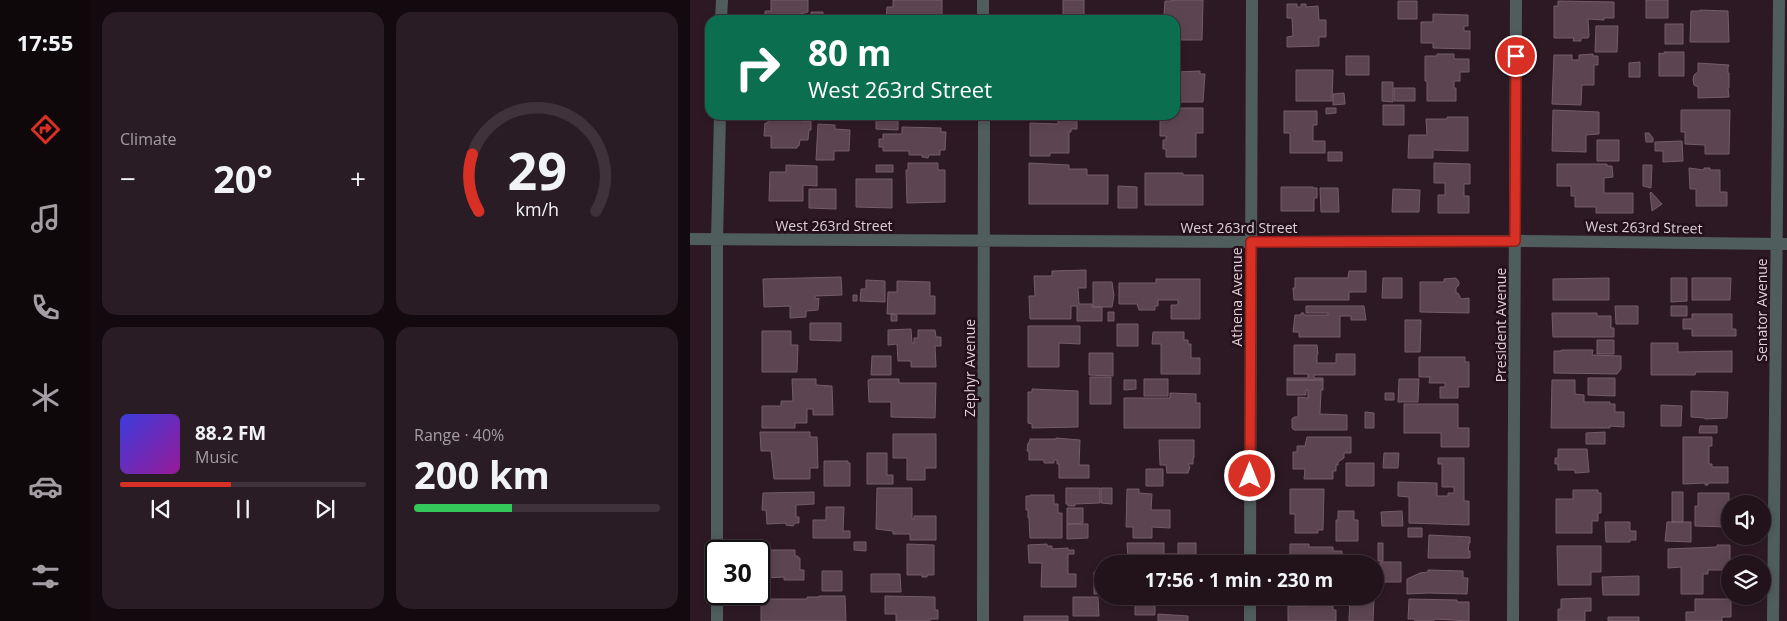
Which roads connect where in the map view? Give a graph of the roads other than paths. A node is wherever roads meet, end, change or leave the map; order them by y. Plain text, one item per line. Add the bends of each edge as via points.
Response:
1 (722, 0) edge
2 (983, 0) edge
3 (1252, 0) edge
4 (1516, 0) edge
5 (1779, 0) edge
6 (721, 15) edge
7 (983, 15) edge
8 (720, 120) edge
9 (984, 120) edge
10 (690, 239) edge
11 (717, 239) junction
12 (985, 240) junction
13 (1515, 241) junction
14 (1251, 242) junction
15 (1782, 244) edge
16 (717, 540) edge
17 (1250, 555) edge
18 (717, 605) edge
19 (1250, 605) edge
20 (717, 621) edge
21 (984, 621) edge
22 (1250, 621) edge
23 (1513, 621) edge
24 (1773, 621) edge

1 - 6 street
2 - 7 street
3 - 14 street, Athena Avenue
4 - 13 street, President Avenue
5 - 15 street, Senator Avenue
8 - 11 street
9 - 12 street, Zephyr Avenue
10 - 11 street, West 263rd Street
11 - 12 street, West 263rd Street
11 - 16 street
12 - 14 street, West 263rd Street
12 - 21 street, Zephyr Avenue
13 - 14 street, West 263rd Street
13 - 15 street, West 263rd Street
13 - 23 street, President Avenue
14 - 17 street, Athena Avenue
15 - 24 street, Senator Avenue
18 - 20 street
19 - 22 street

